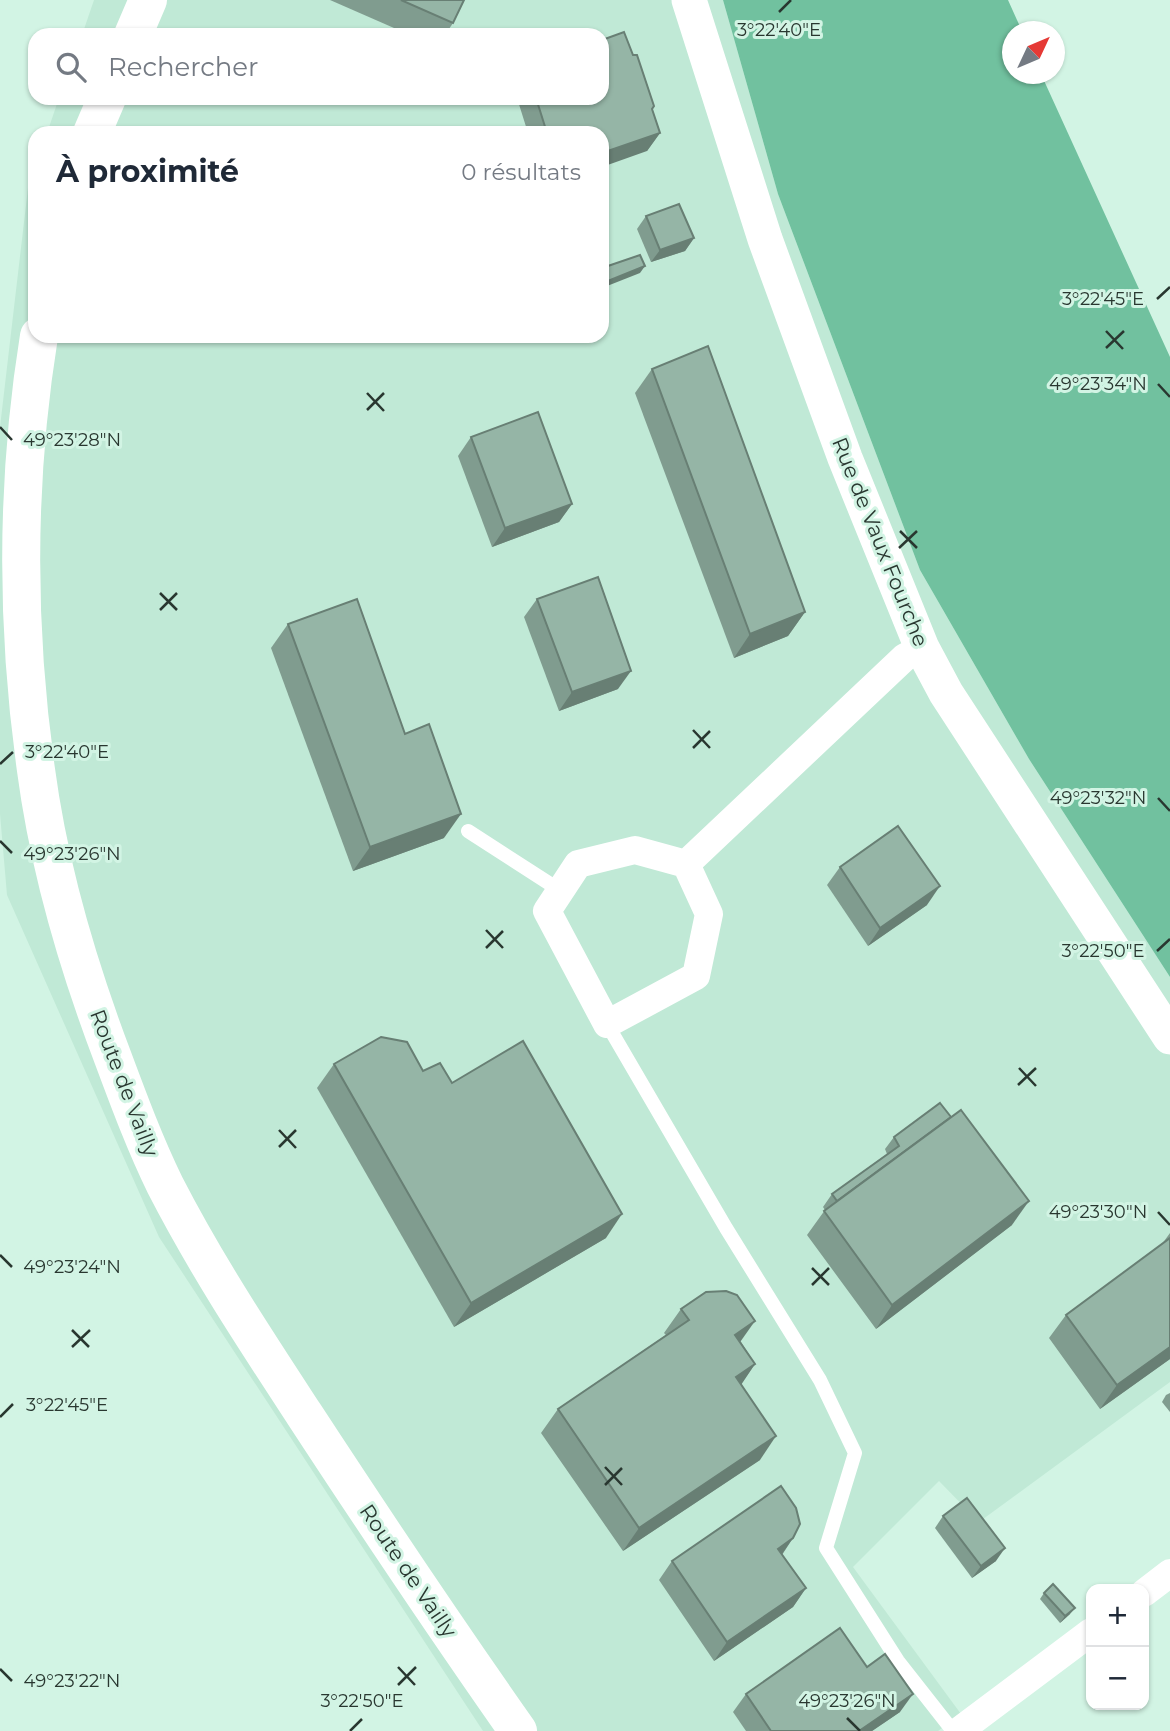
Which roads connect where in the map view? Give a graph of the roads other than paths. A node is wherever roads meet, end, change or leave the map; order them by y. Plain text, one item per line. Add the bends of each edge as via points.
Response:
1 (127, 0) edge
2 (148, 0) edge
3 (690, 0) edge
4 (119, 28) edge
5 (136, 28) edge
6 (96, 105) edge
7 (103, 105) edge
8 (91, 126) edge
9 (93, 126) edge
10 (38, 343) edge
11 (922, 648) junction
12 (468, 831) dead end
13 (686, 864) junction
14 (561, 891) junction
15 (607, 1024) junction
16 (1170, 1037) edge
17 (1170, 1573) edge
18 (1149, 1589) edge
19 (1086, 1636) edge
20 (518, 1731) edge
21 (953, 1731) edge
22 (959, 1731) edge

1 - 4 main road
2 - 5 main road
3 - 11 street, Rue de Vaux Fourche via 765,239
6 - 8 main road
7 - 9 main road
10 - 20 main road, Route de Vailly via 21,520 28,701 36,773 57,877 94,1008 164,1184 225,1294
11 - 13 street via 905,657
11 - 16 street, Rue de Vaux Fourche via 946,693
12 - 14 lane
13 - 14 street via 635,850 578,864
13 - 15 street via 709,914 696,976
14 - 15 street via 547,911
15 - 21 lane via 820,1380 855,1453 826,1548 898,1661
17 - 18 street
19 - 22 street

